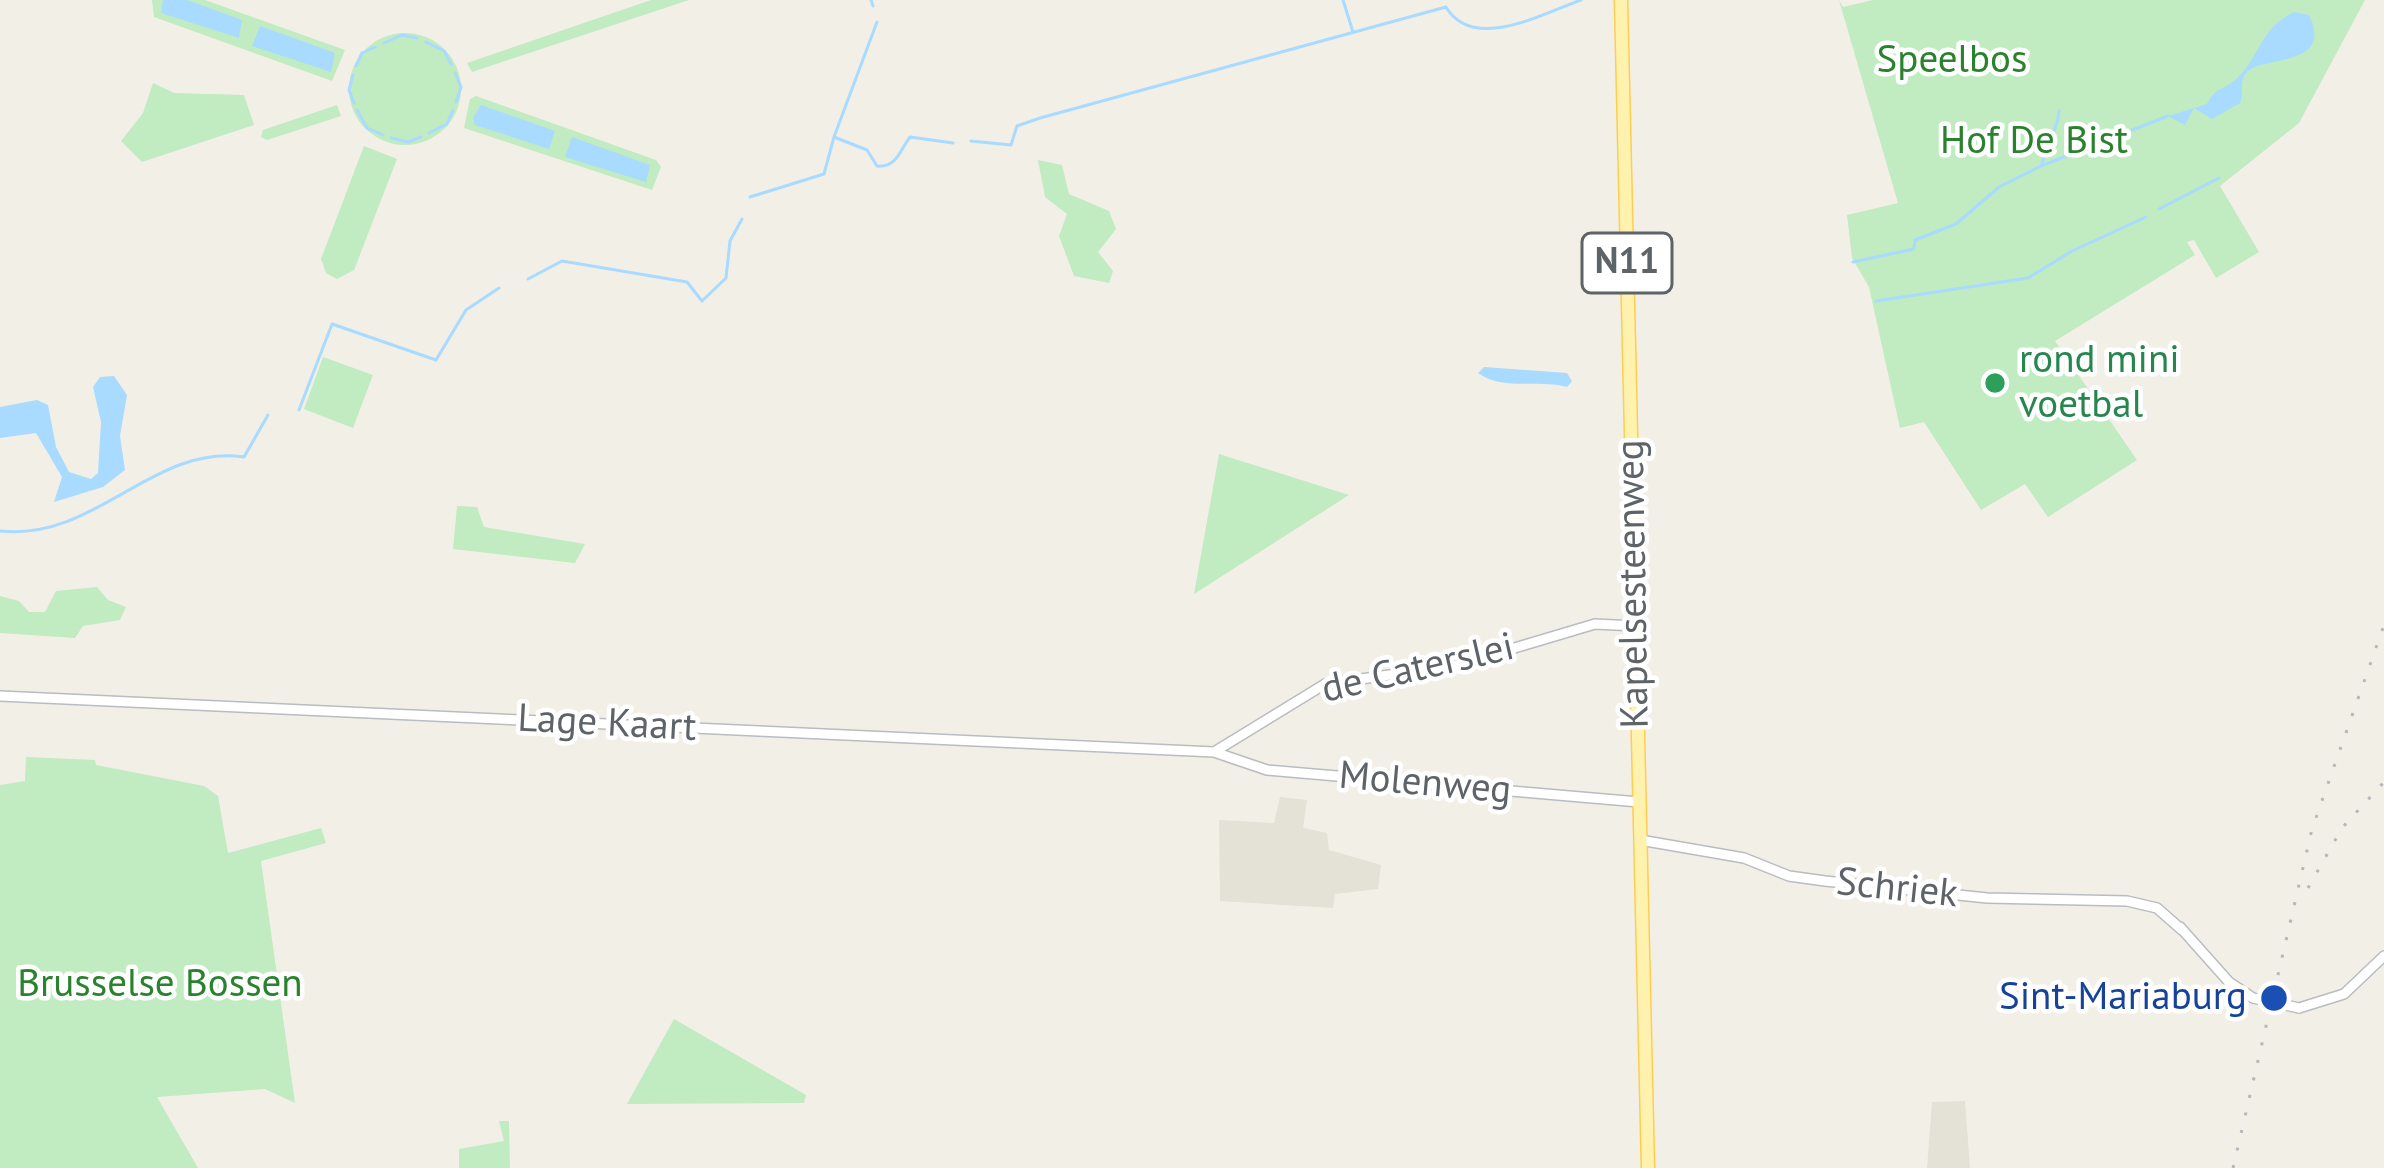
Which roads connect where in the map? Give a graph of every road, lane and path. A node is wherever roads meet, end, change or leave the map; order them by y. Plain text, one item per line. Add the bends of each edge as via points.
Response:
1 (1621, 0) edge
2 (1636, 626) junction
3 (0, 696) edge
4 (1214, 752) junction
5 (1639, 802) junction
6 (1640, 840) junction
7 (2384, 956) edge
8 (1648, 1168) edge

1 - 2 main road, Kapelsesteenweg / N11
2 - 4 street, de Caterslei via 1595,624 1454,666 1325,684
2 - 5 main road, Kapelsesteenweg / N11
3 - 4 street, Lage Kaart
4 - 5 street, Molenweg via 1267,770
5 - 6 main road, Kapelsesteenweg / N11
6 - 7 street, Schriek, bridge via 1825,881 2018,901 2127,901 2158,909 2252,998 2299,1008 2336,998
6 - 8 main road, Kapelsesteenweg / N11

